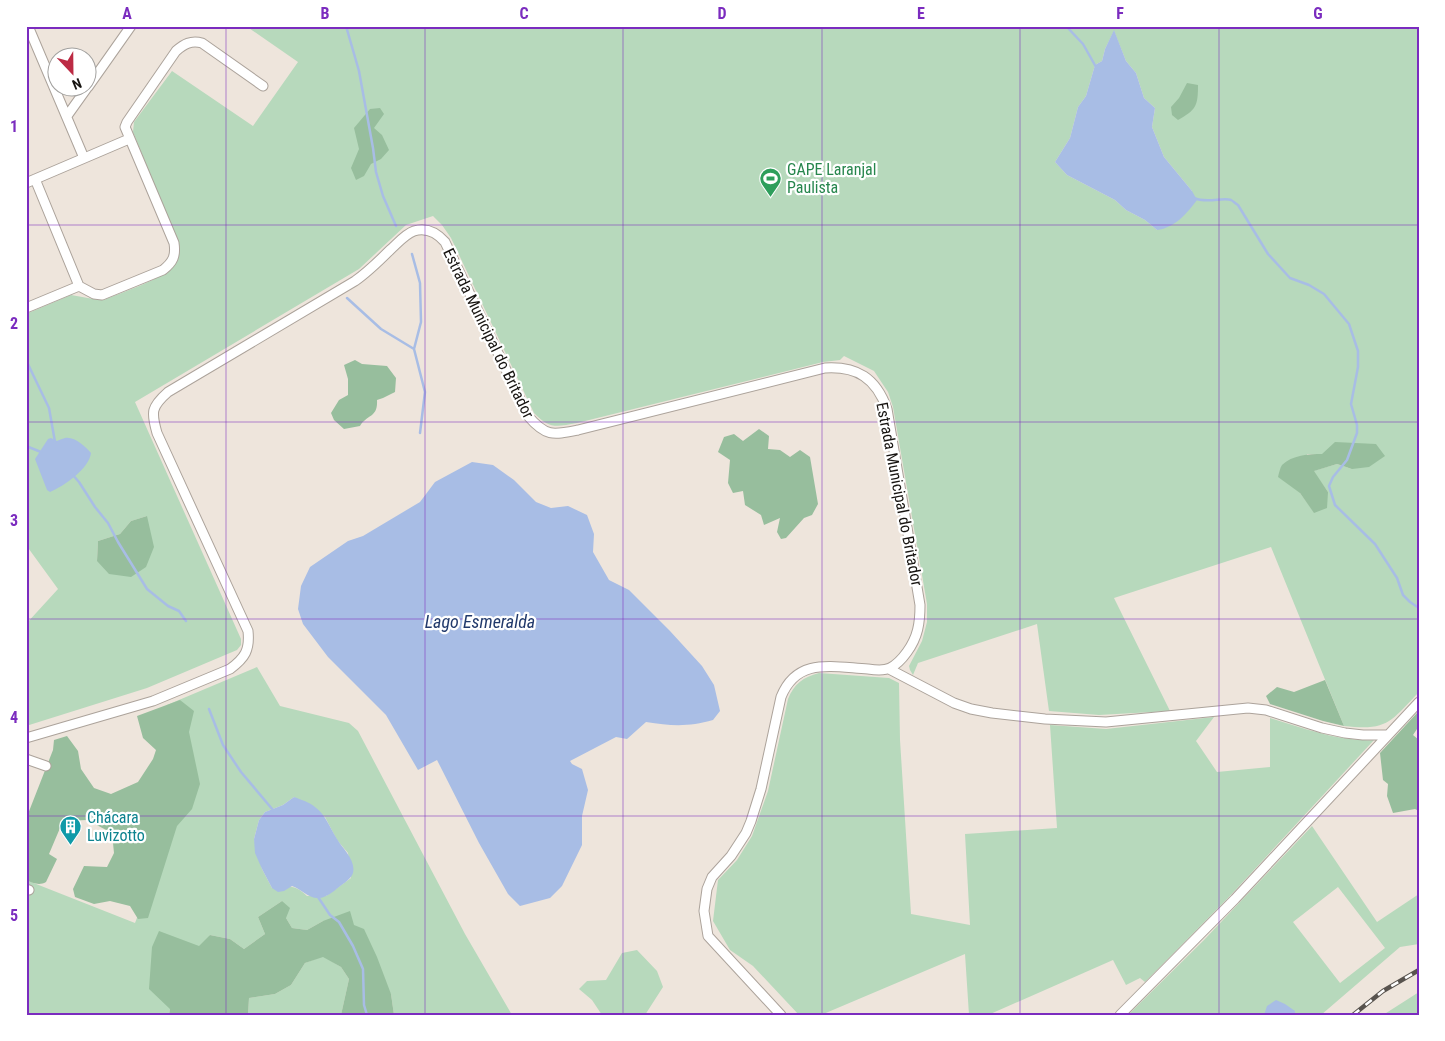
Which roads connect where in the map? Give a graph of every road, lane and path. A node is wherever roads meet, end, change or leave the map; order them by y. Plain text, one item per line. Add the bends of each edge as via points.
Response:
1 (28, 26) edge
2 (131, 26) edge
3 (98, 72) edge
4 (263, 86) dead end
5 (79, 98) edge
6 (67, 116) junction
7 (129, 139) junction
8 (84, 158) junction
9 (31, 181) edge
10 (79, 286) junction
11 (26, 308) edge
12 (889, 669) junction
13 (1419, 702) edge
14 (1388, 735) junction
15 (26, 738) edge
16 (26, 759) edge
17 (46, 766) dead end
18 (781, 1015) edge
19 (1120, 1015) edge

1 - 6 street
2 - 3 street
4 - 7 street via 202,43 188,42 176,51 127,122 125,127
5 - 6 street
6 - 8 street
7 - 8 street
7 - 10 street via 174,243 174,258 163,270 102,294 94,294
8 - 9 street
9 - 10 street
10 - 11 street
12 - 14 street via 954,703 992,714 1106,722 1248,708 1266,710 1345,733
12 - 15 street, Estrada Municipal do Britador via 899,662 915,639 920,605 886,409 874,383 848,370 824,368 578,430 563,433 544,431 528,416 445,242 439,235 421,230 405,236 355,281 168,392 154,408 156,433 248,631 249,641 240,662 153,701
12 - 18 street via 819,666 798,674 785,687 761,789 748,827 707,889 704,911 708,936
13 - 14 street
14 - 19 street via 1235,899
16 - 17 street

